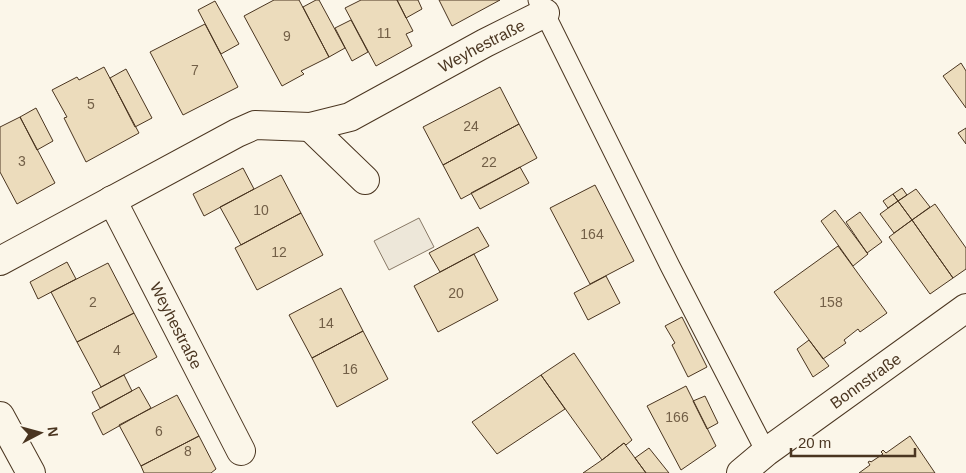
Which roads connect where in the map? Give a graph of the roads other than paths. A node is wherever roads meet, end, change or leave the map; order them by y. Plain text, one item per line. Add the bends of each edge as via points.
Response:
1 (542, 7) edge
2 (310, 127) junction
3 (365, 180) dead end
4 (112, 200) junction
5 (0, 261) edge
6 (966, 308) edge
7 (0, 416) edge
8 (241, 451) dead end
9 (766, 452) junction
10 (31, 473) edge
11 (741, 473) edge

1 - 2 street, Weyhestraße via 485,43 350,117
1 - 9 lane
2 - 3 street
2 - 4 street, Weyhestraße via 255,125
4 - 5 street, Weyhestraße
4 - 8 street, Weyhestraße
6 - 9 street, Bonnstraße
7 - 10 street
9 - 11 street, Bonnstraße

